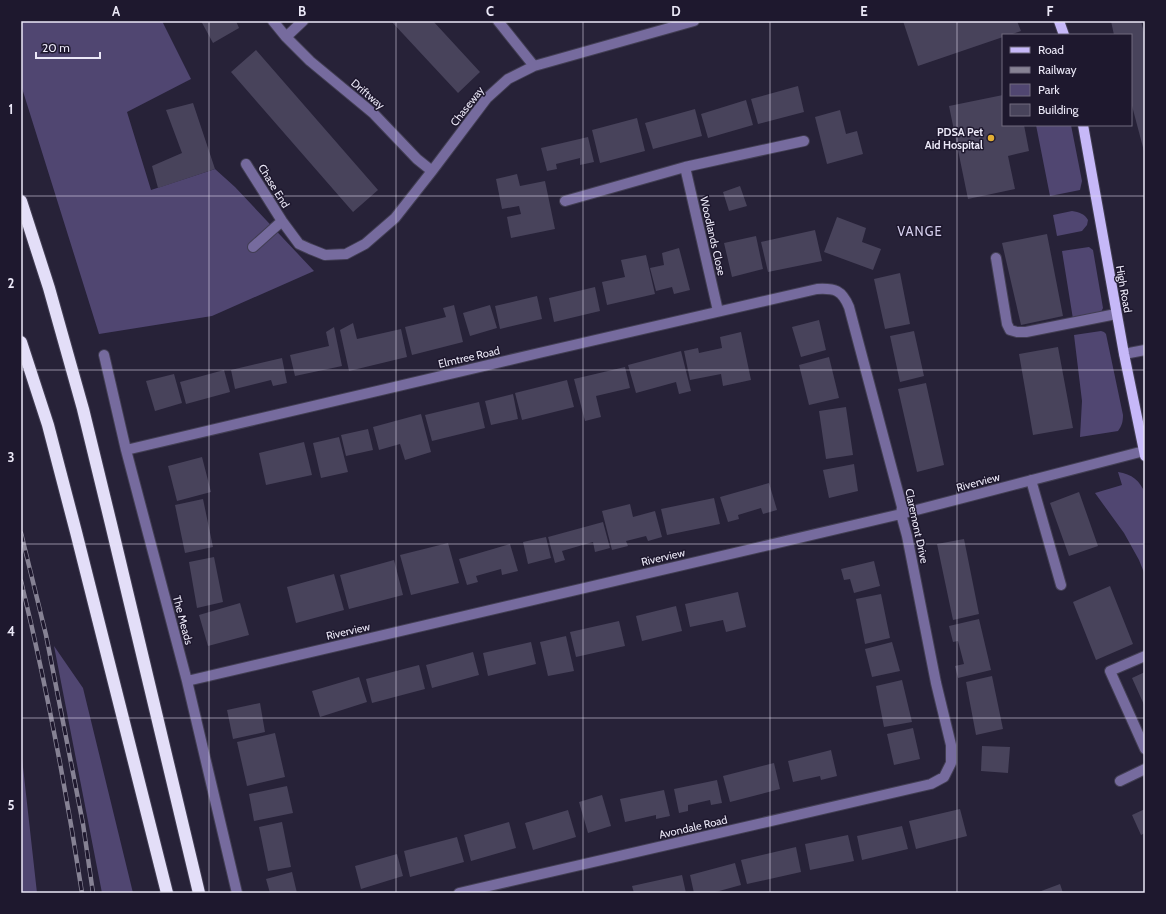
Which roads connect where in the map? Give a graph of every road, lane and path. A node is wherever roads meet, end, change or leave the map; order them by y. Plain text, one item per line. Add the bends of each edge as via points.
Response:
1 (273, 21) edge
2 (303, 21) edge
3 (498, 21) edge
4 (694, 21) edge
5 (1059, 21) edge
6 (663, 25) edge
7 (1064, 34) edge
8 (286, 37) junction
9 (534, 66) junction
10 (1083, 126) edge
11 (804, 141) dead end
12 (246, 164) dead end
13 (685, 167) junction
14 (432, 171) junction
15 (21, 201) edge
16 (565, 201) dead end
17 (282, 221) junction
18 (299, 244) joint
19 (253, 247) dead end
20 (996, 258) dead end
21 (818, 288) joint
22 (718, 311) junction
23 (1116, 314) junction
24 (21, 342) edge
25 (1145, 350) edge
26 (1124, 354) junction
27 (104, 355) dead end
28 (126, 450) junction
29 (1144, 454) edge
30 (1031, 480) junction
31 (901, 514) junction
32 (1061, 585) dead end
33 (1145, 656) edge
34 (187, 681) junction
35 (1145, 749) edge
36 (1145, 769) edge
37 (1120, 781) dead end
38 (932, 784) joint
39 (167, 893) edge
40 (199, 893) edge
41 (237, 893) edge
42 (459, 893) edge

1 - 8 street, Driftway
2 - 8 street
3 - 9 street
4 - 6 street, Chaseway
5 - 7 main road
6 - 9 street, Chaseway
8 - 14 street, Driftway via 310,61 374,114
9 - 14 street, Chaseway via 508,79 487,98
10 - 23 main road, High Road
11 - 13 street
12 - 17 street, Chase End
13 - 16 street
13 - 22 street, Woodlands Close
14 - 18 street, Chaseway via 395,218 364,244 346,254 325,255
15 - 40 highway via 83,409
17 - 18 street, Chase End
17 - 19 street, Chase End
20 - 23 street via 1010,330 1026,332
21 - 22 street, Elmtree Road
21 - 31 street, Claremont Drive via 838,291 849,307 900,499
22 - 28 street, Elmtree Road
23 - 26 main road, High Road
24 - 39 highway via 50,433
25 - 26 street
26 - 29 main road, High Road
27 - 28 street, The Meads
28 - 34 street, The Meads
29 - 30 street, Riverview
30 - 31 street, Riverview
30 - 32 street
31 - 34 street, Riverview
31 - 38 street, Claremont Drive via 951,745 950,763 944,777
33 - 35 street via 1110,671
34 - 41 street, The Meads
36 - 37 street
38 - 42 street, Avondale Road

